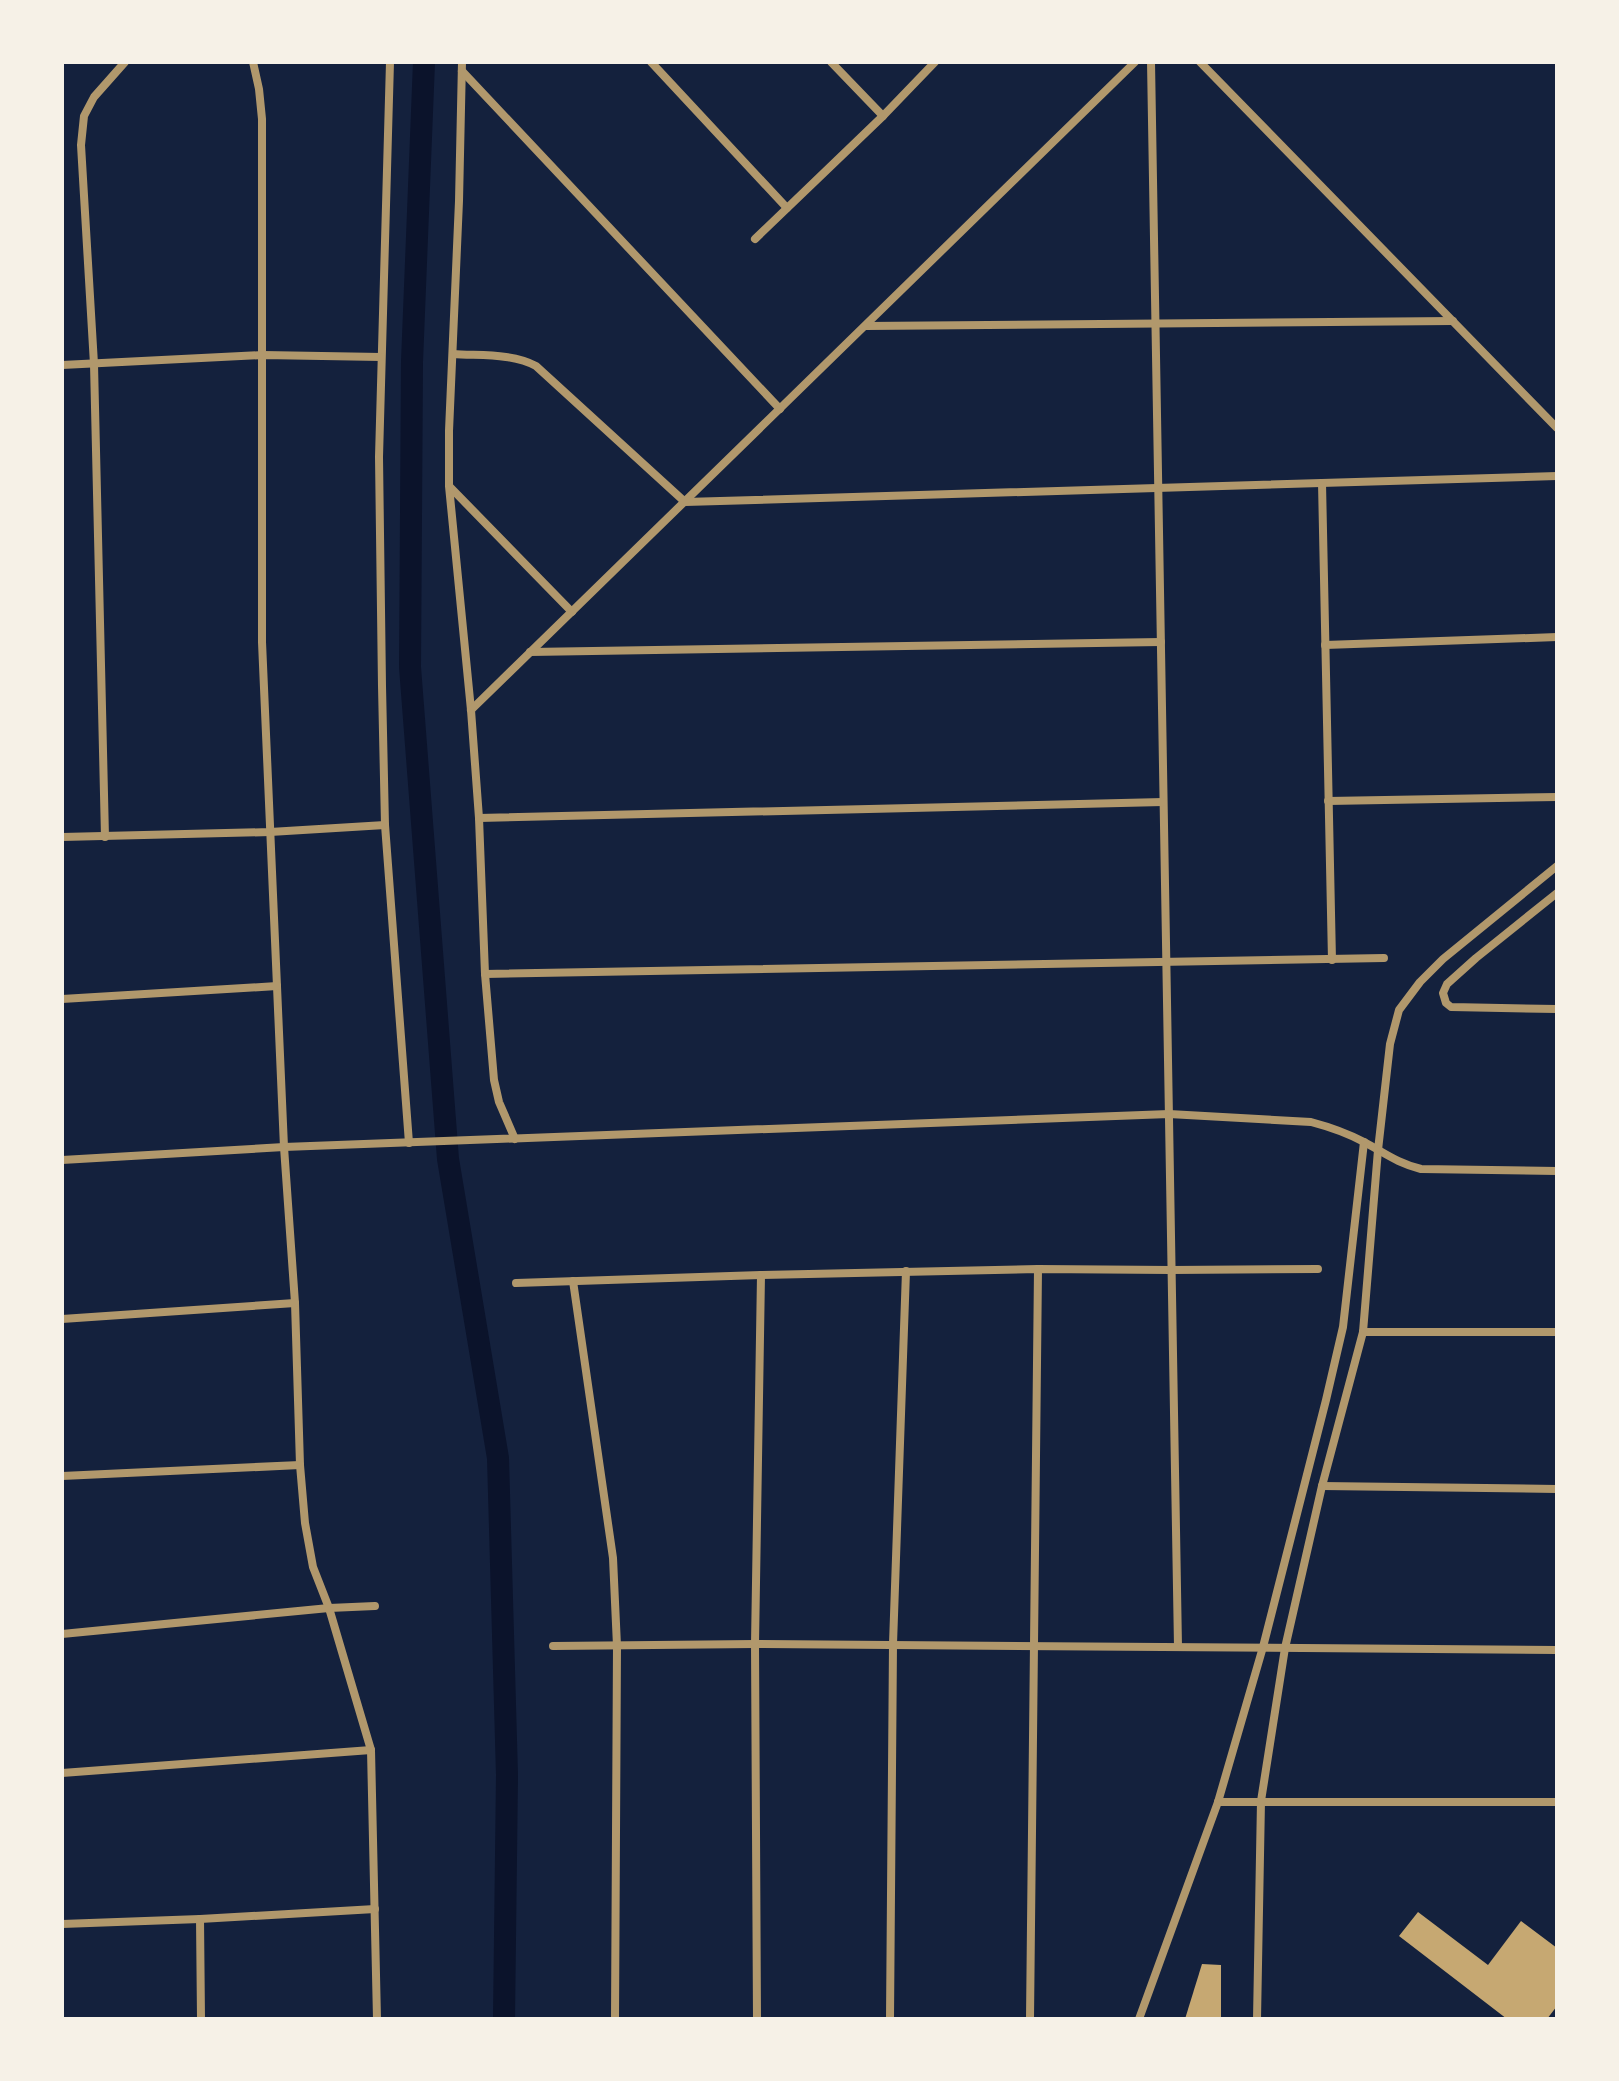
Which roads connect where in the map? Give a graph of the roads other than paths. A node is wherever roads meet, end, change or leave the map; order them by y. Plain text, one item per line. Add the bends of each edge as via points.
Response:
1 (125, 62) edge
2 (253, 62) edge
3 (390, 62) edge
4 (651, 62) edge
5 (831, 62) edge
6 (935, 62) edge
7 (1135, 62) edge
8 (1151, 62) edge
9 (1200, 62) edge
10 (462, 66) edge
11 (883, 116) junction
12 (787, 208) junction
13 (755, 239) dead end
14 (1453, 321) junction
15 (1155, 324) junction
16 (866, 326) junction
17 (453, 354) junction
18 (263, 355) junction
19 (381, 357) junction
20 (94, 364) junction
21 (62, 365) edge
22 (780, 409) junction
23 (1557, 428) edge
24 (1557, 476) edge
25 (1322, 483) junction
26 (449, 486) junction
27 (1158, 488) junction
28 (685, 502) junction
29 (572, 612) junction
30 (1557, 637) edge
31 (1161, 642) junction
32 (1325, 645) junction
33 (530, 652) junction
34 (471, 710) junction
35 (1557, 797) edge
36 (1328, 801) junction
37 (1163, 802) junction
38 (479, 818) junction
39 (385, 825) junction
40 (270, 832) junction
41 (62, 837) edge
42 (105, 837) junction
43 (1557, 866) edge
44 (1557, 893) edge
45 (1384, 958) dead end
46 (1332, 960) junction
47 (1166, 963) junction
48 (485, 974) junction
49 (277, 986) junction
50 (62, 999) edge
51 (1557, 1009) edge
52 (1169, 1114) junction
53 (515, 1139) junction
54 (1364, 1142) junction
55 (409, 1143) junction
56 (284, 1147) junction
57 (1378, 1150) junction
58 (62, 1160) edge
59 (1557, 1171) edge
60 (1038, 1269) junction
61 (1318, 1269) dead end
62 (1171, 1270) junction
63 (906, 1271) junction
64 (761, 1275) junction
65 (573, 1281) junction
66 (516, 1283) dead end
67 (295, 1303) junction
68 (62, 1319) edge
69 (1363, 1332) junction
70 (1557, 1332) edge
71 (300, 1465) junction
72 (62, 1476) edge
73 (1322, 1486) junction
74 (1557, 1489) edge
75 (375, 1606) dead end
76 (329, 1608) junction
77 (62, 1634) edge
78 (755, 1644) junction
79 (893, 1644) junction
80 (553, 1646) dead end
81 (617, 1646) junction
82 (1034, 1646) junction
83 (1178, 1647) junction
84 (1263, 1647) junction
85 (1285, 1648) junction
86 (1557, 1650) edge
87 (371, 1750) junction
88 (62, 1773) edge
89 (1261, 1801) junction
90 (1218, 1802) junction
91 (1557, 1802) edge
92 (375, 1909) junction
93 (200, 1919) junction
94 (62, 1924) edge
95 (201, 2019) edge
96 (377, 2019) edge
97 (615, 2019) edge
98 (757, 2019) edge
99 (890, 2019) edge
100 (1030, 2019) edge
101 (1139, 2019) edge
102 (1257, 2019) edge

1 - 20 street via 94,97 84,116 81,145
2 - 18 street via 262,119
3 - 19 street
4 - 12 street
5 - 11 street
6 - 11 street
7 - 16 street
8 - 15 street
9 - 14 street
10 - 17 street
10 - 22 street
11 - 12 street
12 - 13 street
14 - 15 street
14 - 23 street
15 - 16 street
15 - 27 street
16 - 22 street
17 - 26 street
17 - 28 street via 525,360 536,366
18 - 19 street
18 - 20 street
18 - 40 street via 262,642
19 - 39 street
20 - 21 street
20 - 42 street
22 - 28 street
24 - 25 street
25 - 27 street
25 - 32 street
26 - 29 street
26 - 34 street
27 - 28 street
27 - 31 street
28 - 29 street
29 - 33 street
30 - 32 street
31 - 33 street
31 - 37 street
32 - 36 street
33 - 34 street
34 - 38 street
35 - 36 street
36 - 46 street
37 - 38 street
37 - 47 street
38 - 48 street
39 - 40 street
39 - 55 street
40 - 42 street
40 - 49 street
41 - 42 street
43 - 57 street via 1443,959 1399,1010
44 - 51 street via 1476,958 1443,993 1451,1007
45 - 46 street
46 - 47 street
47 - 48 street
47 - 52 street
48 - 53 street via 494,1080
49 - 50 street
49 - 56 street
52 - 53 street
52 - 54 street via 1311,1122
52 - 62 street
53 - 55 street
54 - 57 street
54 - 84 street via 1343,1327
55 - 56 street
56 - 58 street
56 - 67 street
57 - 59 street via 1421,1169
57 - 69 street
60 - 62 street
60 - 63 street
60 - 82 street
61 - 62 street
62 - 83 street
63 - 64 street
63 - 79 street
64 - 65 street
64 - 78 street
65 - 66 street
65 - 81 street via 613,1558
67 - 68 street
67 - 71 street
69 - 70 street
69 - 73 street
71 - 72 street
71 - 76 street via 310,1553
73 - 74 street
73 - 85 street
75 - 76 street
76 - 77 street
76 - 87 street
78 - 79 street
78 - 81 street
78 - 98 street
79 - 82 street
79 - 99 street
80 - 81 street
81 - 97 street
82 - 83 street
82 - 100 street
83 - 84 street
84 - 85 street
84 - 90 street
85 - 86 street
85 - 89 street
87 - 88 street
87 - 92 street
89 - 90 street
89 - 91 street
89 - 102 street
90 - 101 street
92 - 93 street
92 - 96 street
93 - 94 street
93 - 95 street

